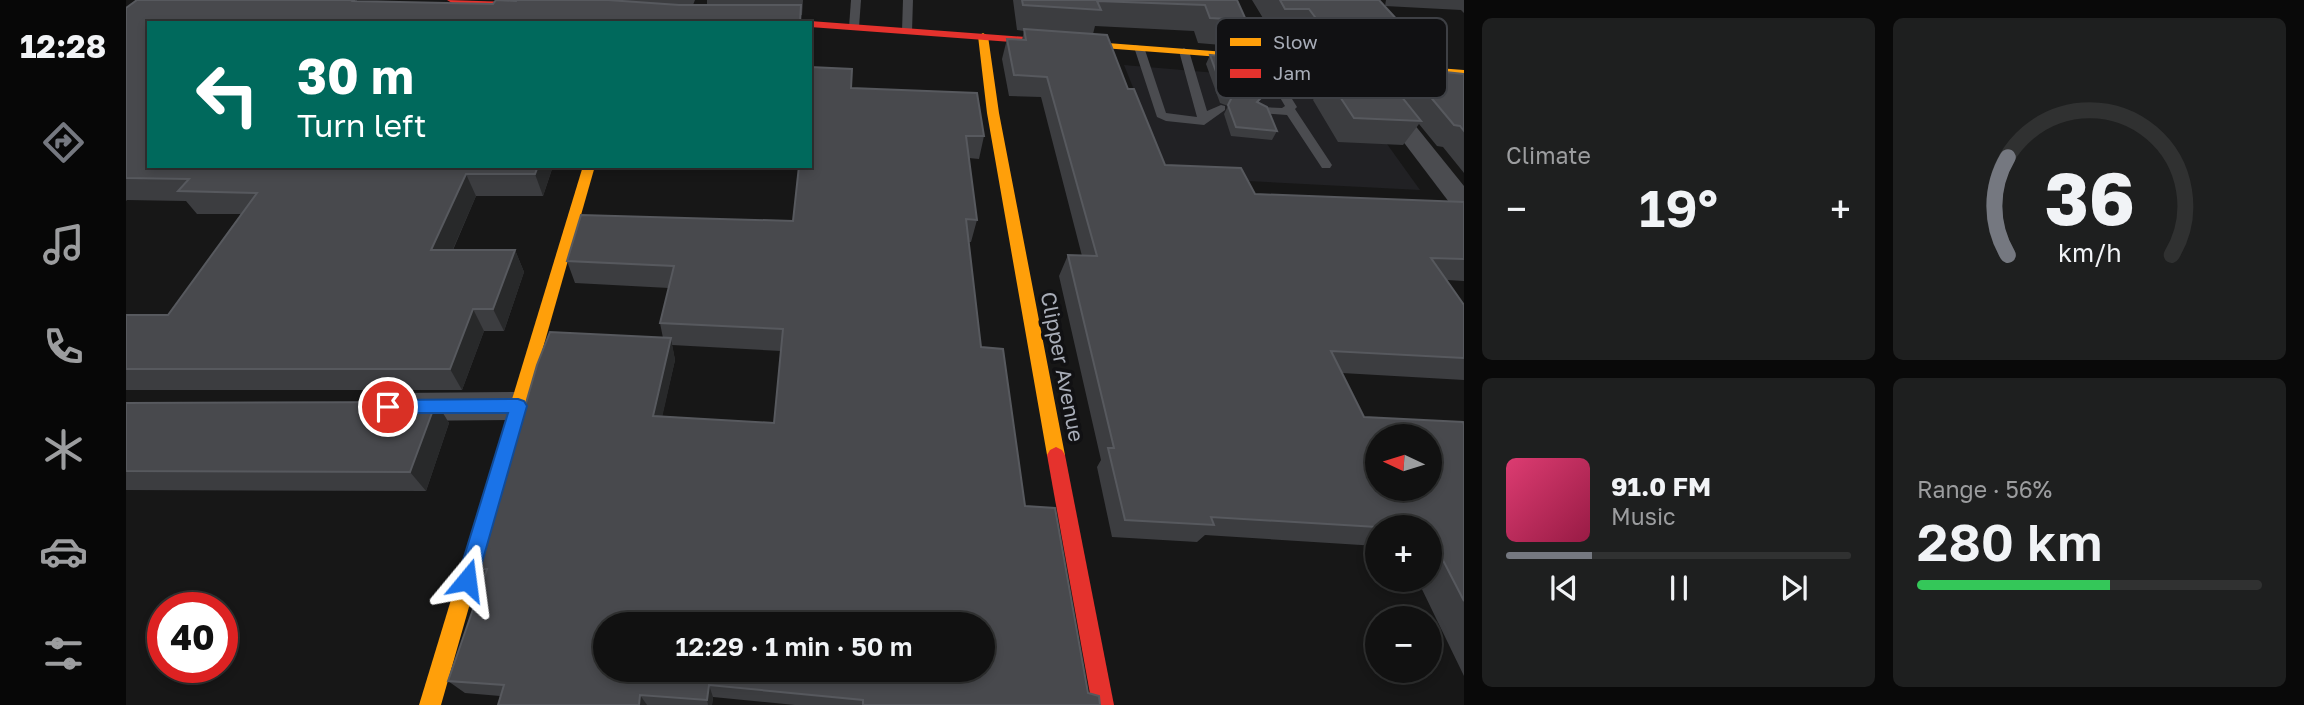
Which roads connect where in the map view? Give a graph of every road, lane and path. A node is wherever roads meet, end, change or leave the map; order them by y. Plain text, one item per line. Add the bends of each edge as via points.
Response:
1 (452, 0) edge
2 (856, 0) edge
3 (896, 0) edge
4 (908, 0) edge
5 (1358, 0) edge
6 (558, 7) edge
7 (1373, 18) edge
8 (812, 24) edge
9 (854, 27) junction
10 (907, 31) junction
11 (983, 36) junction
12 (1139, 47) junction
13 (1184, 51) junction
14 (1216, 53) edge
15 (1286, 98) edge
16 (1383, 98) edge
17 (1221, 108) dead end
18 (1260, 110) edge
19 (1290, 110) junction
20 (1204, 121) junction
21 (1326, 165) dead end
22 (588, 168) edge
23 (1464, 204) edge
24 (518, 406) junction
25 (370, 407) edge
26 (430, 705) edge
27 (1103, 705) edge

1 - 6 street
2 - 9 lane
3 - 4 lane
4 - 10 lane
5 - 7 street
8 - 9 street
9 - 10 street
10 - 11 street
11 - 12 street
11 - 27 street, Clipper Avenue via 993,113
12 - 13 street
12 - 20 lane via 1161,115
13 - 14 street
13 - 20 lane
15 - 19 lane
16 - 23 street
17 - 20 lane
18 - 19 lane
19 - 21 lane
22 - 24 street
24 - 25 street
24 - 26 street

